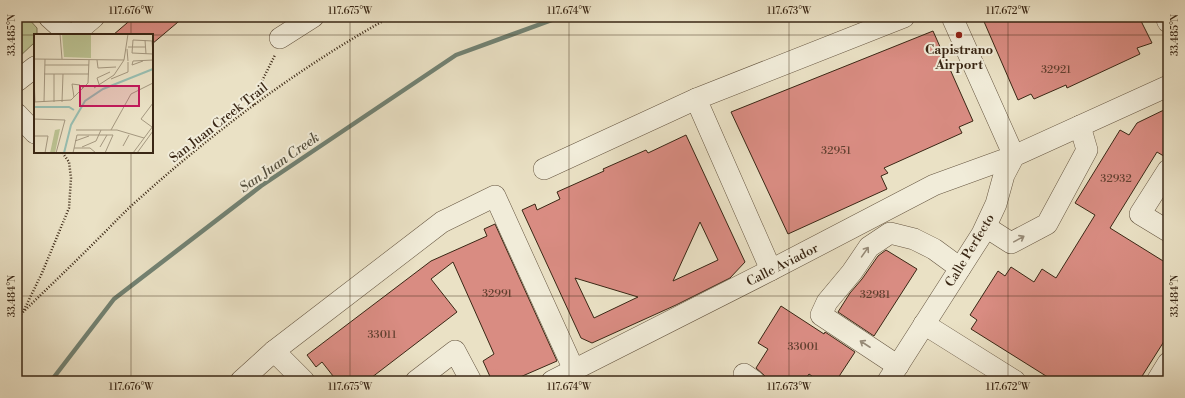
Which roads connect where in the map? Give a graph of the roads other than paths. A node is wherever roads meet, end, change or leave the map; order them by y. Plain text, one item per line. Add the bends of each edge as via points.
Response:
1 (49, 17) edge
2 (94, 17) edge
3 (313, 17) edge
4 (904, 17) edge
5 (952, 17) edge
6 (1166, 17) edge
7 (1168, 22) edge
8 (68, 34) edge
9 (75, 34) edge
10 (280, 38) road end
11 (34, 68) edge
12 (17, 81) edge
13 (1168, 86) edge
14 (696, 99) junction
15 (17, 114) edge
16 (1080, 126) junction
17 (34, 132) edge
18 (1014, 156) junction
19 (544, 169) dead end
20 (1168, 170) edge
21 (986, 227) junction
22 (1168, 231) edge
23 (960, 268) junction
24 (771, 270) junction
25 (924, 324) junction
26 (274, 351) junction
27 (1168, 364) edge
28 (574, 370) junction
29 (893, 373) edge
30 (241, 381) edge
31 (304, 381) edge
32 (416, 381) edge
33 (471, 381) edge
34 (552, 381) edge
35 (1014, 381) edge
36 (1157, 381) edge

1 - 8 street
2 - 9 street
3 - 10 street
4 - 14 street
5 - 18 street
6 - 7 street
11 - 12 street
13 - 16 street
14 - 19 street
14 - 24 street
15 - 17 street
16 - 18 street
21 -> 16 street via 1011,243 1047,224 1087,150
18 - 21 street, Calle Perfecto via 1004,175
18 - 24 street, Calle Aviador via 934,185
20 - 22 street via 1140,214
21 - 23 street, Calle Perfecto
23 - 25 street, Calle Perfecto
29 -> 23 street via 821,315 827,302 869,247 890,233 914,239 934,249
24 - 28 street, Calle Aviador
25 - 29 street, Calle Perfecto
25 - 35 street
26 - 28 street via 442,222 495,196
26 - 30 street
26 - 31 street
27 - 36 street
28 - 34 street, Calle Aviador
32 - 33 street via 455,351

